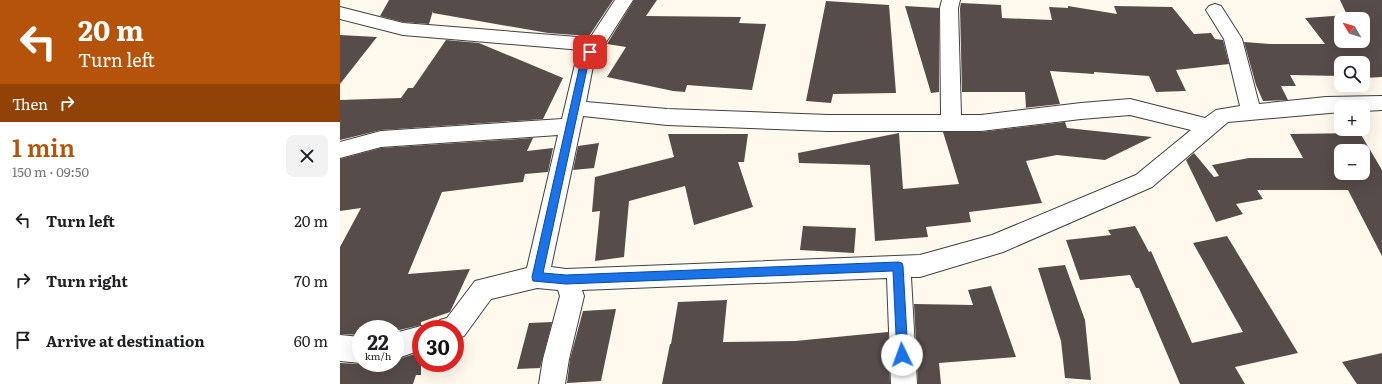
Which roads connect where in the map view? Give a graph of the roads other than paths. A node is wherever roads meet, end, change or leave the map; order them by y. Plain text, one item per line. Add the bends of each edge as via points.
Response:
1 (624, 0) edge
2 (951, 0) edge
3 (1215, 10) dead end
4 (340, 13) edge
5 (595, 45) junction
6 (1382, 103) edge
7 (1251, 112) junction
8 (572, 117) junction
9 (951, 123) junction
10 (1209, 127) junction
11 (340, 150) edge
12 (898, 266) junction
13 (537, 277) junction
14 (566, 280) junction
15 (460, 320) edge
16 (340, 348) edge
17 (352, 349) edge
18 (552, 384) edge
19 (904, 384) edge

1 - 5 street
2 - 9 street
3 - 7 street via 1233,39
4 - 5 street via 402,29
5 - 8 street via 585,60
6 - 7 street
7 - 10 street via 1223,115
8 - 9 street
8 - 11 street via 382,139
8 - 13 street
9 - 10 street via 981,123 1130,108
10 - 12 street via 1144,181 996,245 920,266
12 - 14 street
12 - 19 street
13 - 14 street
13 - 15 street via 484,290
14 - 18 street via 572,296
16 - 17 street

